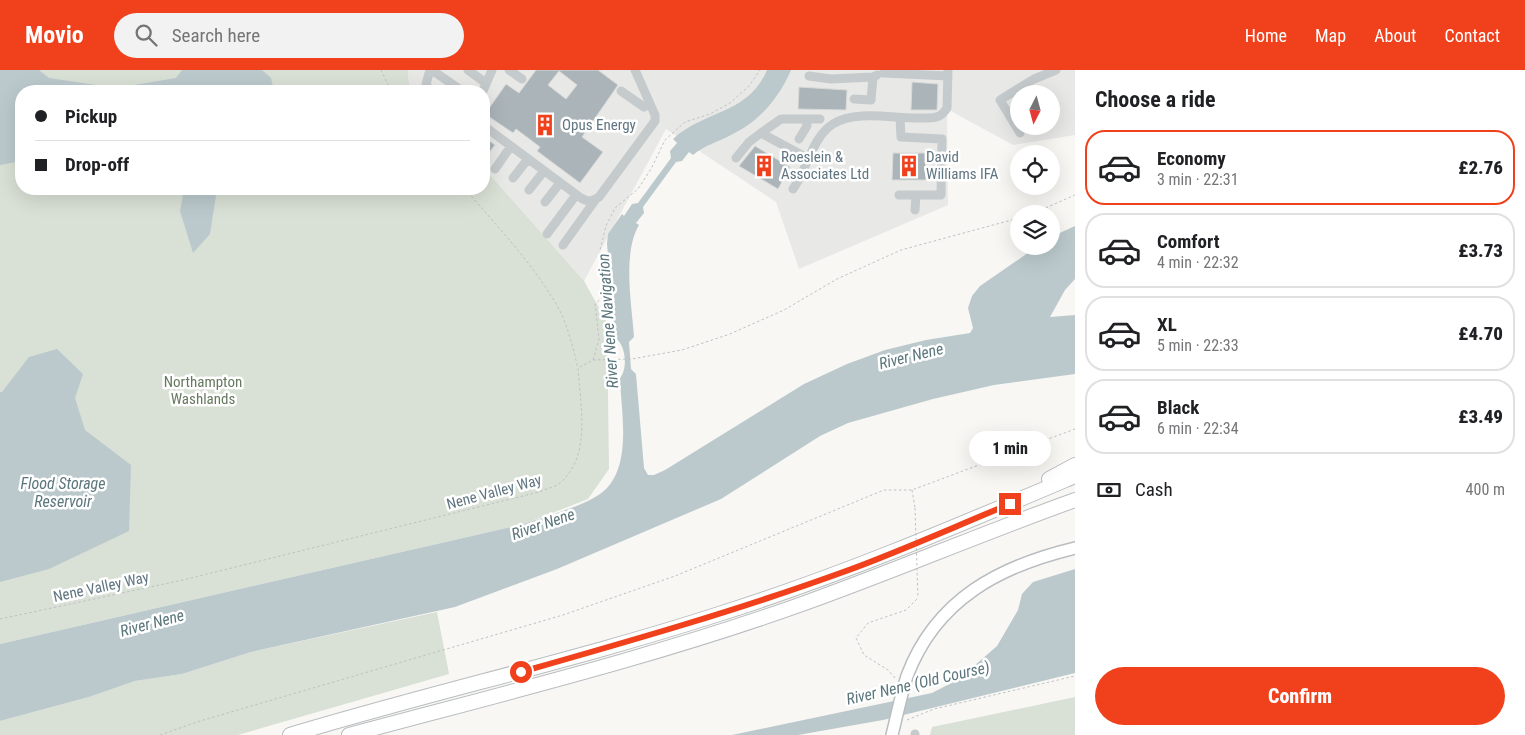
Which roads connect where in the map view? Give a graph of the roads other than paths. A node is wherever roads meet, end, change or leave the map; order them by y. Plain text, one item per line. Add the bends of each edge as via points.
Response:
1 (431, 70) edge
2 (468, 70) edge
3 (492, 70) edge
4 (509, 70) edge
5 (635, 70) edge
6 (1056, 70) edge
7 (884, 71) edge
8 (908, 72) edge
9 (948, 73) edge
10 (809, 76) dead end
11 (873, 76) junction
12 (522, 79) dead end
13 (427, 85) edge
14 (453, 85) edge
15 (482, 85) edge
16 (485, 85) edge
17 (1024, 85) edge
18 (621, 91) dead end
19 (1010, 94) edge
20 (854, 99) dead end
21 (650, 104) junction
22 (1010, 116) edge
23 (900, 118) junction
24 (806, 119) junction
25 (820, 119) dead end
26 (490, 130) edge
27 (762, 133) junction
28 (799, 139) dead end
29 (511, 146) junction
30 (736, 158) dead end
31 (528, 159) junction
32 (809, 159) junction
33 (495, 169) dead end
34 (544, 171) junction
35 (513, 178) dead end
36 (560, 183) junction
37 (793, 189) dead end
38 (529, 190) dead end
39 (576, 195) junction
40 (899, 195) dead end
41 (916, 195) junction
42 (596, 199) junction
43 (545, 202) dead end
44 (916, 210) dead end
45 (547, 234) dead end
46 (564, 245) dead end
47 (1075, 465) edge
48 (1075, 476) edge
49 (1075, 494) edge
50 (1075, 500) edge
51 (1010, 504) junction
52 (995, 528) junction
53 (1075, 548) edge
54 (290, 735) edge
55 (349, 735) edge
56 (892, 735) edge

1 - 13 street
1 - 14 street
2 - 15 street
3 - 16 street
4 - 12 street
5 - 21 street
6 - 17 street
7 - 8 street
7 - 11 street
8 - 9 street
9 - 23 street via 947,108 939,116
10 - 11 street via 832,79
11 - 20 street via 871,100
18 - 21 street via 644,107
19 - 22 street via 1000,100
21 - 42 street via 655,120
23 - 32 street via 861,117 832,125
23 - 41 street via 901,137 942,139 941,195
24 - 25 street
24 - 27 street via 781,119
24 - 28 street via 807,126
26 - 29 street
27 - 30 street via 749,142
27 - 32 street
29 - 31 street
29 - 33 street
31 - 34 street
31 - 35 street
32 - 37 street
34 - 36 street
34 - 38 street
36 - 39 street
36 - 43 street
39 - 42 street via 588,202
39 - 45 street
40 - 41 street
41 - 44 street
42 - 46 street
47 - 51 highway
48 - 51 highway
49 - 52 highway
50 - 52 highway
51 - 54 highway via 848,570 728,612
52 - 55 highway via 802,604 644,655
53 - 56 main road via 1012,567 968,593 938,622 912,664

